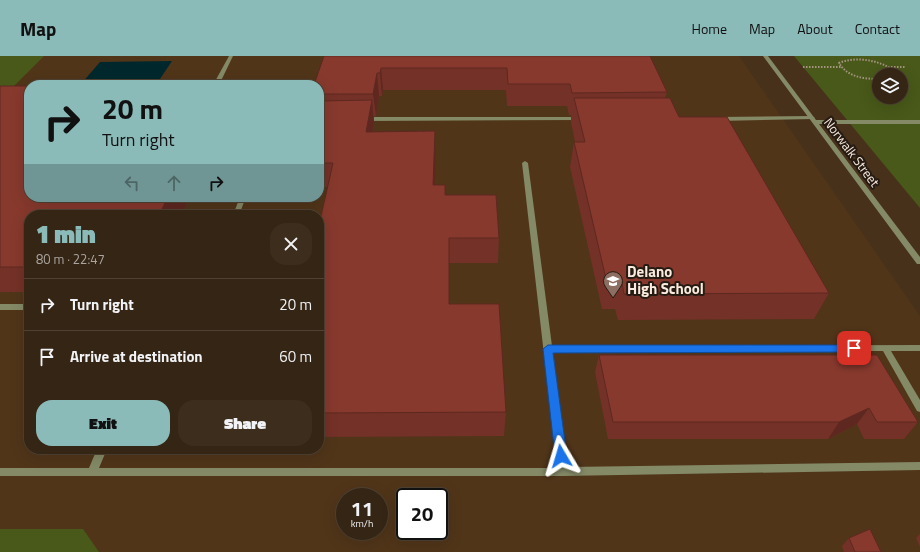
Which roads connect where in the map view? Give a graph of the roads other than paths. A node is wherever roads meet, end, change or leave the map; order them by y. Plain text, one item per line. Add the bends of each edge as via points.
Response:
1 (236, 56) edge
2 (765, 56) edge
3 (230, 57) edge
4 (218, 80) edge
5 (359, 119) edge
6 (586, 119) edge
7 (709, 119) edge
8 (813, 120) junction
9 (920, 122) edge
10 (525, 163) dead end
11 (920, 262) edge
12 (0, 307) edge
13 (24, 307) edge
14 (885, 348) junction
15 (920, 348) edge
16 (548, 349) junction
17 (920, 408) edge
18 (100, 454) edge
19 (920, 466) edge
20 (0, 472) edge
21 (92, 472) junction
22 (563, 472) junction

1 - 3 street
2 - 8 street, Norwalk Street
3 - 4 street
5 - 6 street
7 - 8 street
8 - 9 street
8 - 11 street, Norwalk Street
10 - 16 street
12 - 13 street
14 - 15 street
14 - 16 street
14 - 17 street
16 - 22 street
18 - 21 street
19 - 22 street
20 - 21 street
21 - 22 street

